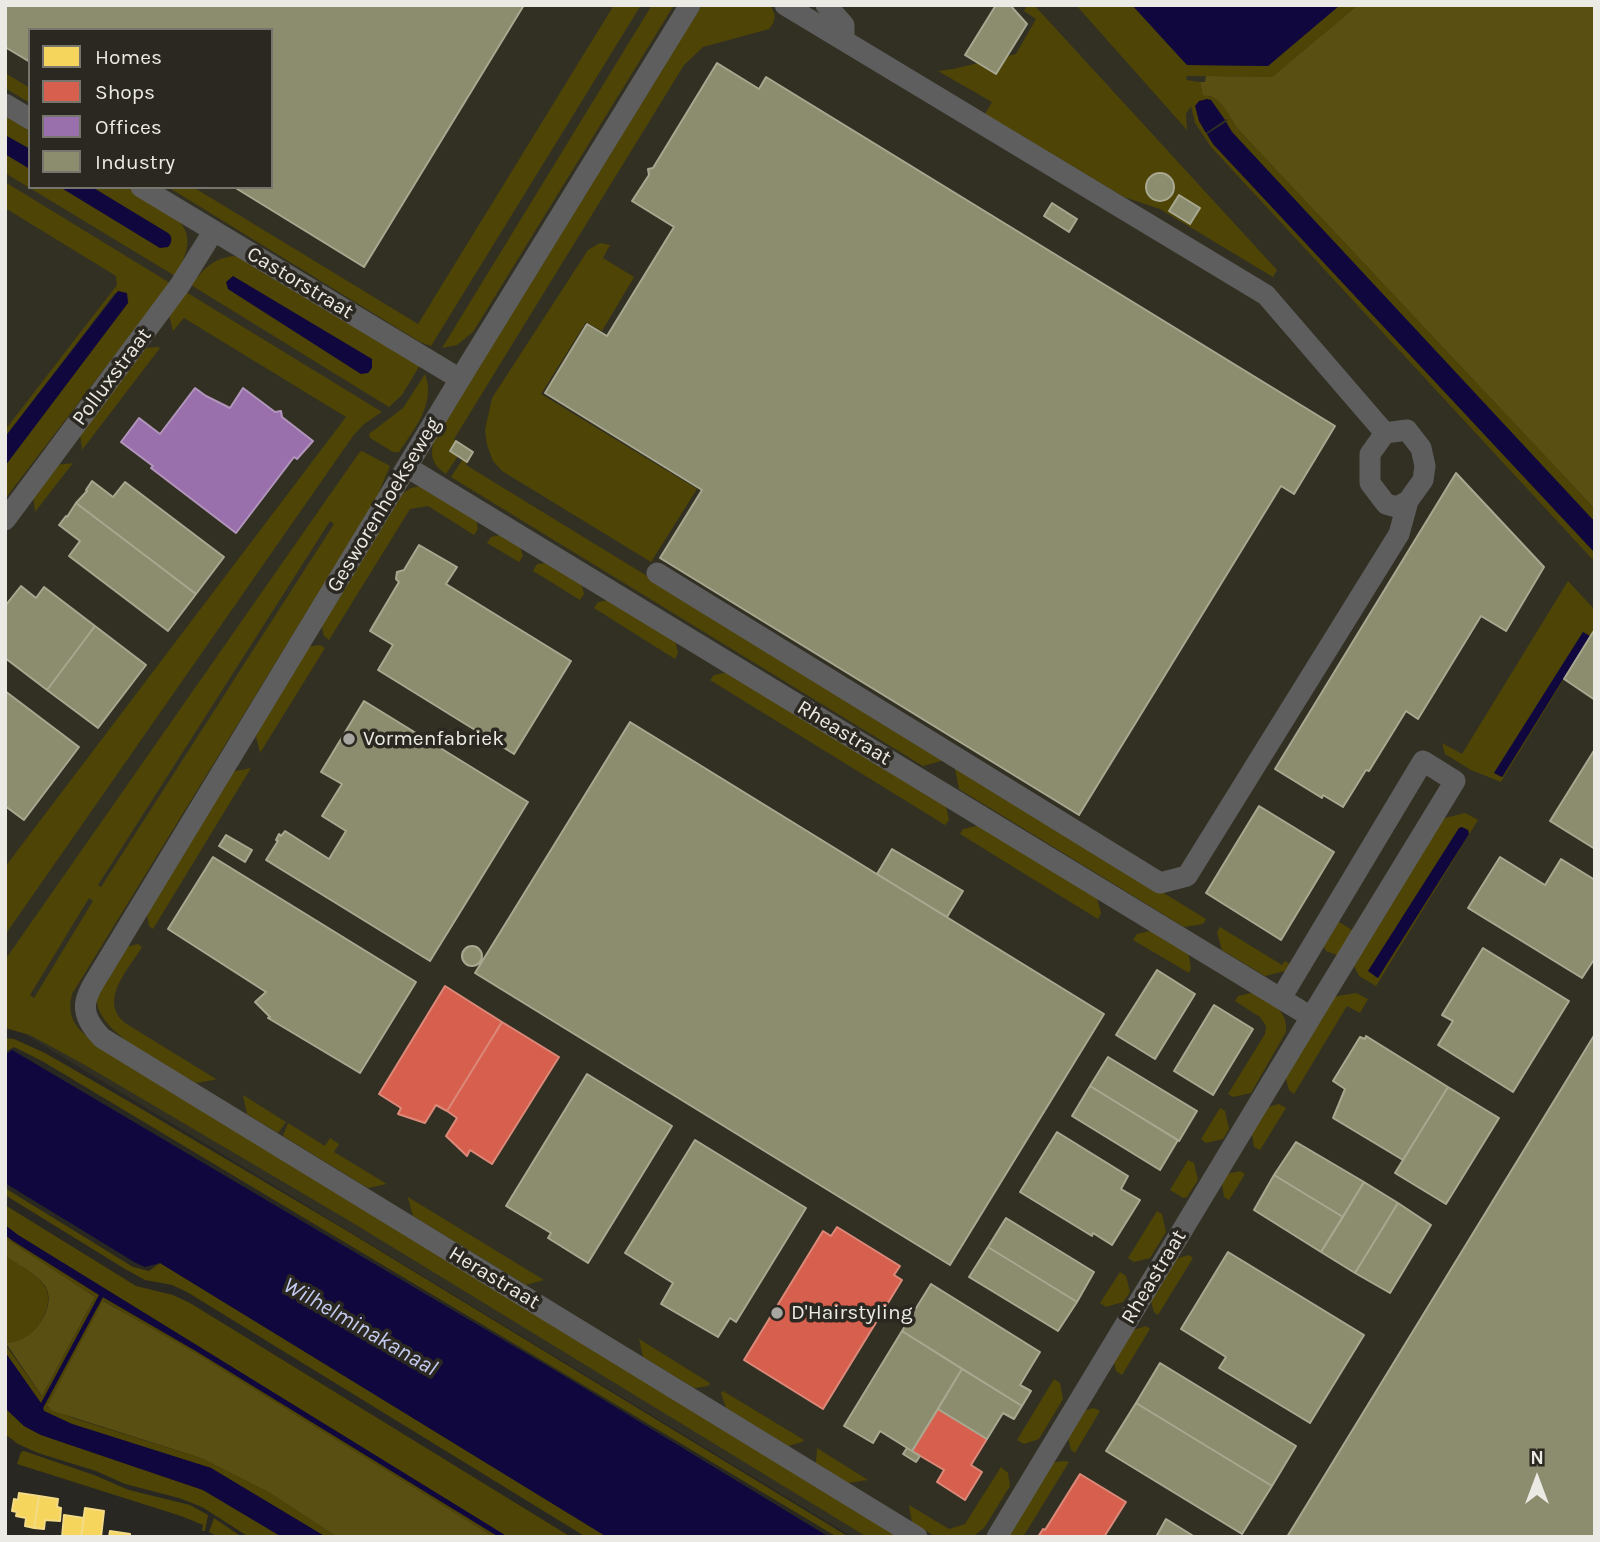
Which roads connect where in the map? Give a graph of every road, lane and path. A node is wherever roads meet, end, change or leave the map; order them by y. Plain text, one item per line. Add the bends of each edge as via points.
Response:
1 (690, 5) edge
2 (785, 5) edge
3 (826, 5) edge
4 (844, 40) junction
5 (5, 104) edge
6 (28, 118) edge
7 (144, 189) edge
8 (213, 232) junction
9 (460, 379) junction
10 (1385, 433) junction
11 (407, 467) junction
12 (1408, 501) junction
13 (5, 520) edge
14 (657, 573) dead end
15 (1281, 998) junction
16 (84, 1008) joint
17 (1311, 1017) junction
18 (917, 1537) edge
19 (997, 1537) edge

1 - 9 street, Gesworenhoekseweg
2 - 4 street
3 - 4 street via 844,25
4 - 10 street via 1265,295
5 - 6 street
7 - 8 street, Castorstraat
8 - 9 street, Castorstraat
8 - 13 street, Polluxstraat via 180,285
9 - 11 street, Gesworenhoekseweg
10 - 12 street via 1407,430 1421,448 1423,481
10 - 12 street via 1370,454 1370,484 1386,504 1397,507
11 - 15 street, Rheastraat
11 - 16 street, Gesworenhoekseweg via 88,993
12 - 14 street via 1399,534 1187,876 1160,883
15 - 17 street, Rheastraat
15 - 17 street, Rheastraat via 1423,761 1455,780
16 - 18 street, Herastraat via 89,1024 102,1038
17 - 19 street, Rheastraat

